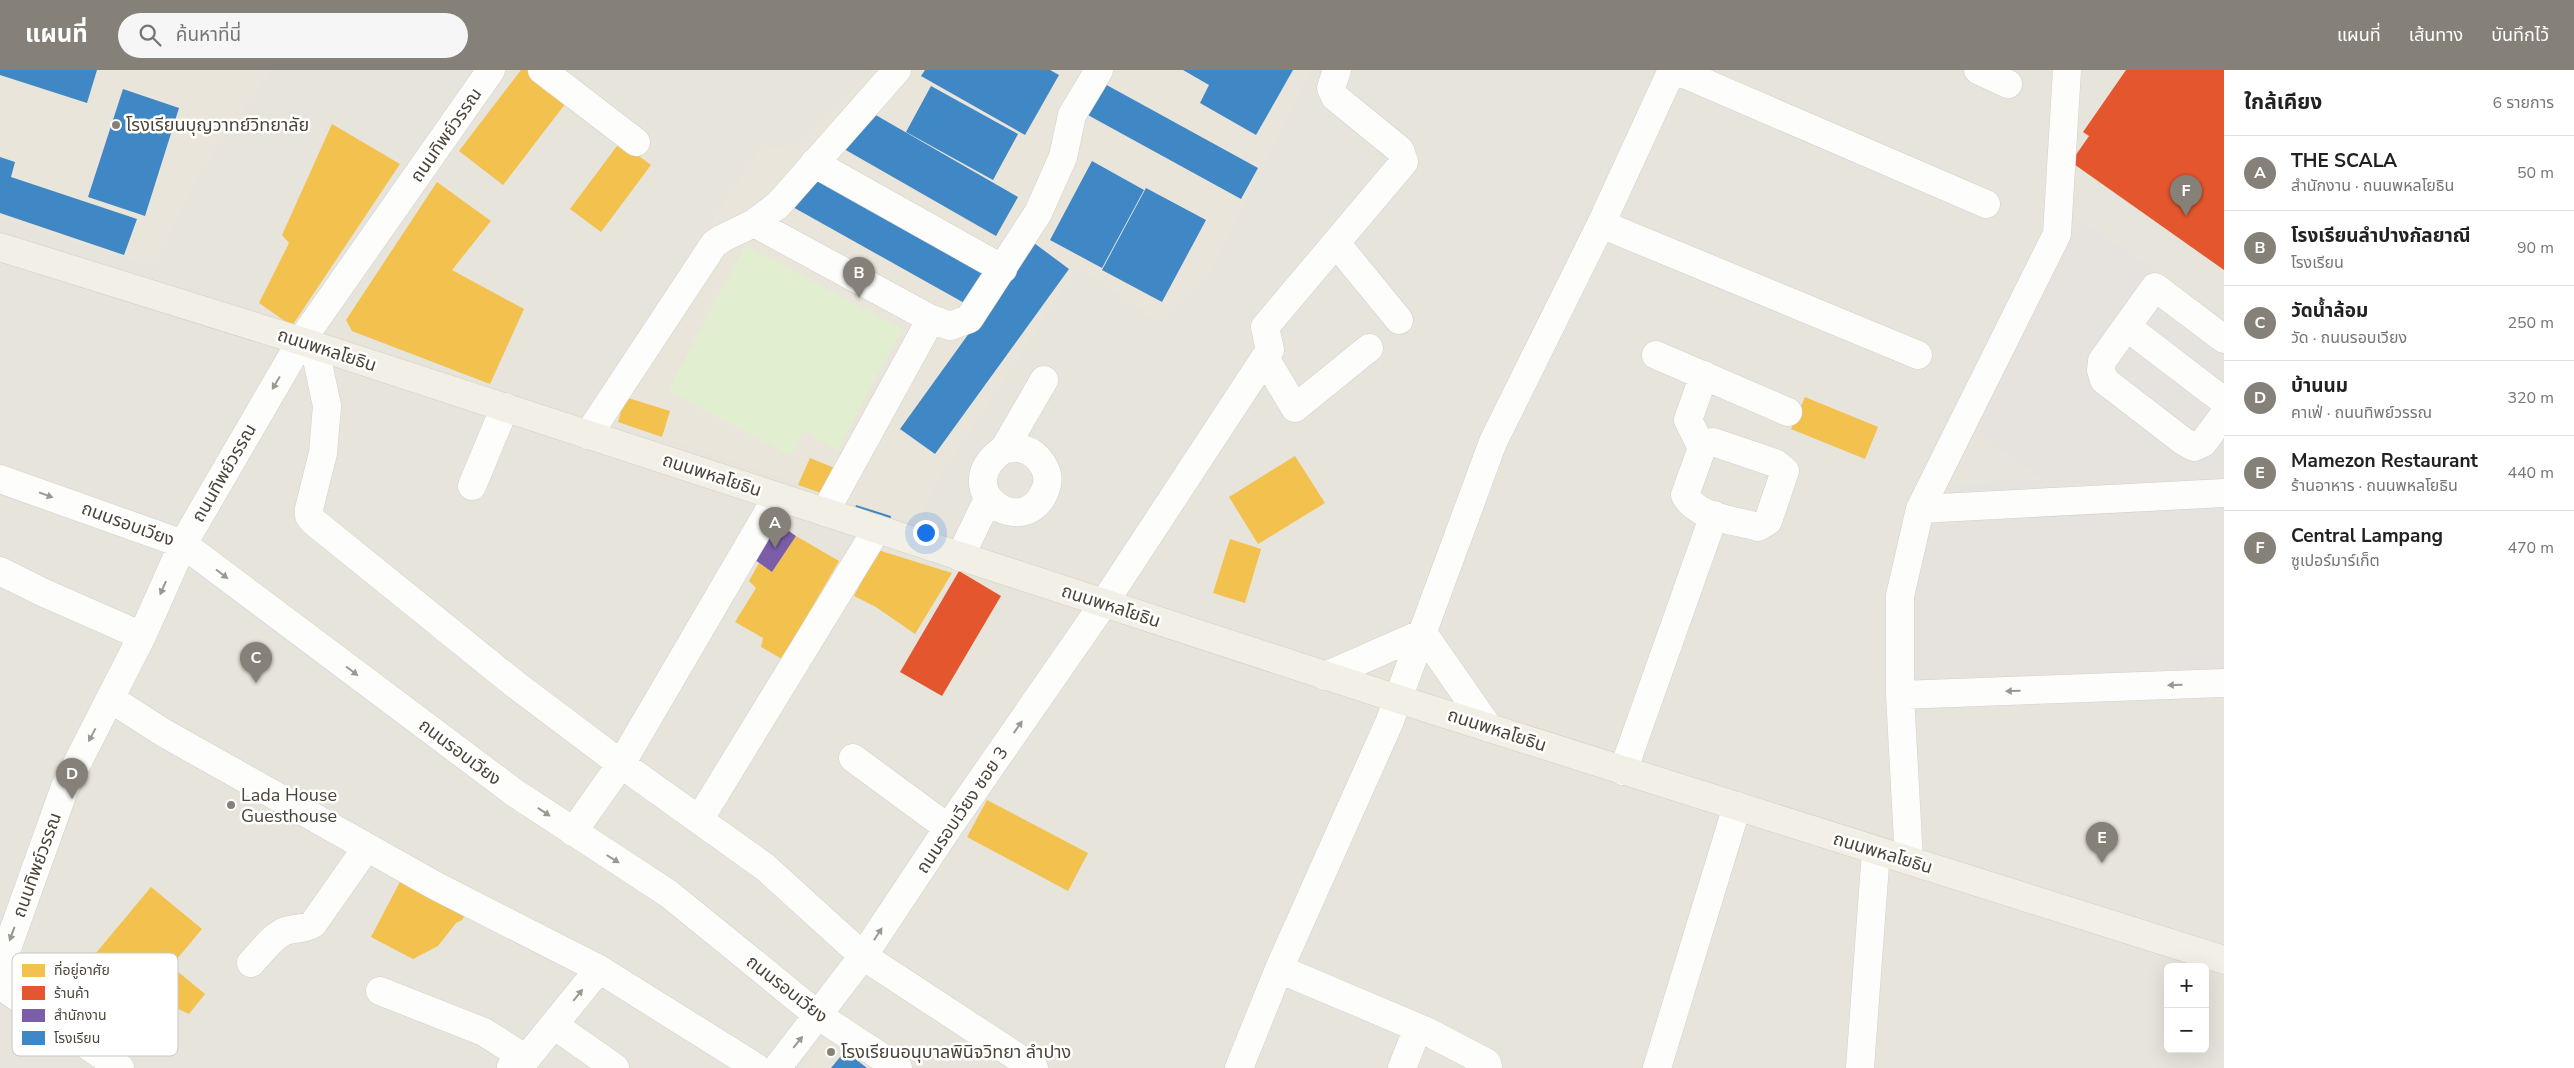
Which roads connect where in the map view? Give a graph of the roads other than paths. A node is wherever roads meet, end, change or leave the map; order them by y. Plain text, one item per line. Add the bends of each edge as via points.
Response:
1 (492, 70) edge
2 (542, 70) edge
3 (897, 70) edge
4 (1336, 70) edge
5 (1674, 70) edge
6 (1978, 70) edge
7 (2067, 70) edge
8 (1095, 72) edge
9 (2008, 84) dead end
10 (636, 142) dead end
11 (814, 164) junction
12 (1986, 204) dead end
13 (754, 223) junction
14 (1602, 224) junction
15 (1336, 243) junction
16 (0, 247) edge
17 (1003, 269) junction
18 (931, 319) junction
19 (1399, 320) dead end
20 (2127, 327) junction
21 (2224, 339) edge
22 (308, 343) junction
23 (1369, 348) dead end
24 (1918, 354) dead end
25 (1656, 355) dead end
26 (1265, 358) junction
27 (1704, 376) junction
28 (1044, 380) dead end
29 (2224, 401) edge
30 (505, 407) junction
31 (1788, 412) dead end
32 (2224, 415) edge
33 (588, 435) junction
34 (1702, 448) junction
35 (1004, 449) junction
36 (0, 479) edge
37 (472, 486) dead end
38 (2224, 493) edge
39 (777, 497) junction
40 (988, 499) junction
41 (1920, 509) junction
42 (825, 512) junction
43 (1714, 515) junction
44 (876, 529) junction
45 (183, 544) junction
46 (960, 556) junction
47 (0, 571) edge
48 (1104, 603) junction
49 (1423, 633) junction
50 (142, 636) junction
51 (1325, 676) junction
52 (2224, 683) edge
53 (1900, 695) junction
54 (111, 699) junction
55 (1398, 700) junction
56 (1490, 728) junction
57 (853, 758) dead end
58 (621, 764) junction
59 (1623, 770) junction
60 (1737, 806) junction
61 (699, 820) junction
62 (948, 828) junction
63 (572, 832) junction
64 (367, 847) junction
65 (1876, 851) junction
66 (1909, 860) junction
67 (863, 956) junction
68 (2224, 960) edge
69 (252, 963) dead end
70 (0, 968) edge
71 (599, 969) junction
72 (1279, 969) junction
73 (0, 985) edge
74 (380, 992) dead end
75 (12, 993) edge
76 (819, 1016) junction
77 (554, 1025) junction
78 (1418, 1028) junction
79 (103, 1056) edge
80 (515, 1065) edge
81 (120, 1068) edge
82 (615, 1068) edge
83 (757, 1068) edge
84 (777, 1068) edge
85 (898, 1068) edge
86 (1034, 1068) edge
87 (1239, 1068) edge
88 (1402, 1068) edge
89 (1488, 1068) edge
90 (1657, 1068) edge
91 (1860, 1068) edge

1 - 22 street, ถนนทิพย์วรรณ
2 - 10 street
3 - 11 street
4 - 15 street via 1331,88 1335,97 1400,150 1404,162
5 - 12 street
5 - 14 street
6 - 9 street
7 - 41 street via 2056,234
8 - 17 street via 1072,115 1063,157 1038,213
11 - 13 street via 778,205
11 - 17 street
13 - 18 street
13 - 33 street via 714,244
14 - 24 street
14 - 49 street via 1493,442
15 - 19 street
15 - 26 street via 1265,327 1270,350
16 - 22 main road, ถนนพหลโยธิน
17 - 18 street via 969,319 950,326
18 - 42 street
20 - 21 street via 2155,287
20 - 29 street
20 - 32 street via 2102,361 2104,380 2194,447 2203,443
22 - 30 main road, ถนนพหลโยธิน
22 -> 45 street, ถนนทิพย์วรรณ
22 - 58 street via 327,406 322,453 309,516 516,684
23 - 26 street via 1295,408
25 - 27 street
26 - 48 street, ถนนรอบเวียง ซอย 3
27 - 31 street
27 - 34 street via 1688,420
28 - 35 street
30 - 33 main road, ถนนพหลโยธิน
30 - 37 street
33 - 39 main road, ถนนพหลโยธิน
34 - 43 street via 1685,495 1697,510
34 - 43 street via 1713,442 1775,463 1785,471 1768,521 1763,525 1758,527
35 - 40 street via 993,456 984,469 982,484
35 - 40 street via 1023,449 1037,456 1045,469 1047,485 1042,499 1030,509 1015,513 1000,509
36 -> 45 street, ถนนรอบเวียง
38 - 41 street
39 - 42 main road, ถนนพหลโยธิน
39 - 58 street
40 - 46 street
41 - 53 street via 1900,596
42 - 44 main road, ถนนพหลโยธิน
43 - 59 street
44 - 46 main road, ถนนพหลโยธิน
44 - 61 street
45 -> 50 street, ถนนทิพย์วรรณ
45 -> 63 street, ถนนรอบเวียง via 515,793
46 - 48 main road, ถนนพหลโยธิน
47 - 50 street
48 - 51 main road, ถนนพหลโยธิน
62 -> 48 street, ถนนรอบเวียง ซอย 3
49 - 51 street
49 - 55 street
49 - 56 street
50 - 54 street, ถนนทิพย์วรรณ
51 - 55 main road, ถนนพหลโยธิน
52 -> 53 street
53 - 66 street
54 - 64 street via 164,733
54 -> 70 street, ถนนทิพย์วรรณ via 65,787
55 - 56 main road, ถนนพหลโยธิน
55 - 72 street
56 - 59 main road, ถนนพหลโยธิน
57 - 62 street
58 - 61 street
58 - 63 street
59 - 60 main road, ถนนพหลโยธิน
60 - 65 main road, ถนนพหลโยธิน
60 - 90 street
61 - 67 street via 765,868
67 -> 62 street, ถนนรอบเวียง ซอย 3
63 -> 76 street, ถนนรอบเวียง via 669,894
64 - 69 street via 313,924 304,930 284,931 276,936
64 - 71 street
65 - 66 main road, ถนนพหลโยธิน
65 - 91 street
66 - 68 main road, ถนนพหลโยธิน
67 - 76 street, ถนนรอบเวียง ซอย 3
67 - 86 street
77 -> 71 street
71 - 83 street
72 - 78 street
72 - 87 street
73 - 75 street
74 - 80 street via 484,1032
84 -> 76 street, ถนนรอบเวียง ซอย 3
76 - 85 street, ถนนรอบเวียง
77 - 80 street
77 - 82 street
78 - 88 street
78 - 89 street via 1487,1063
79 - 81 street

